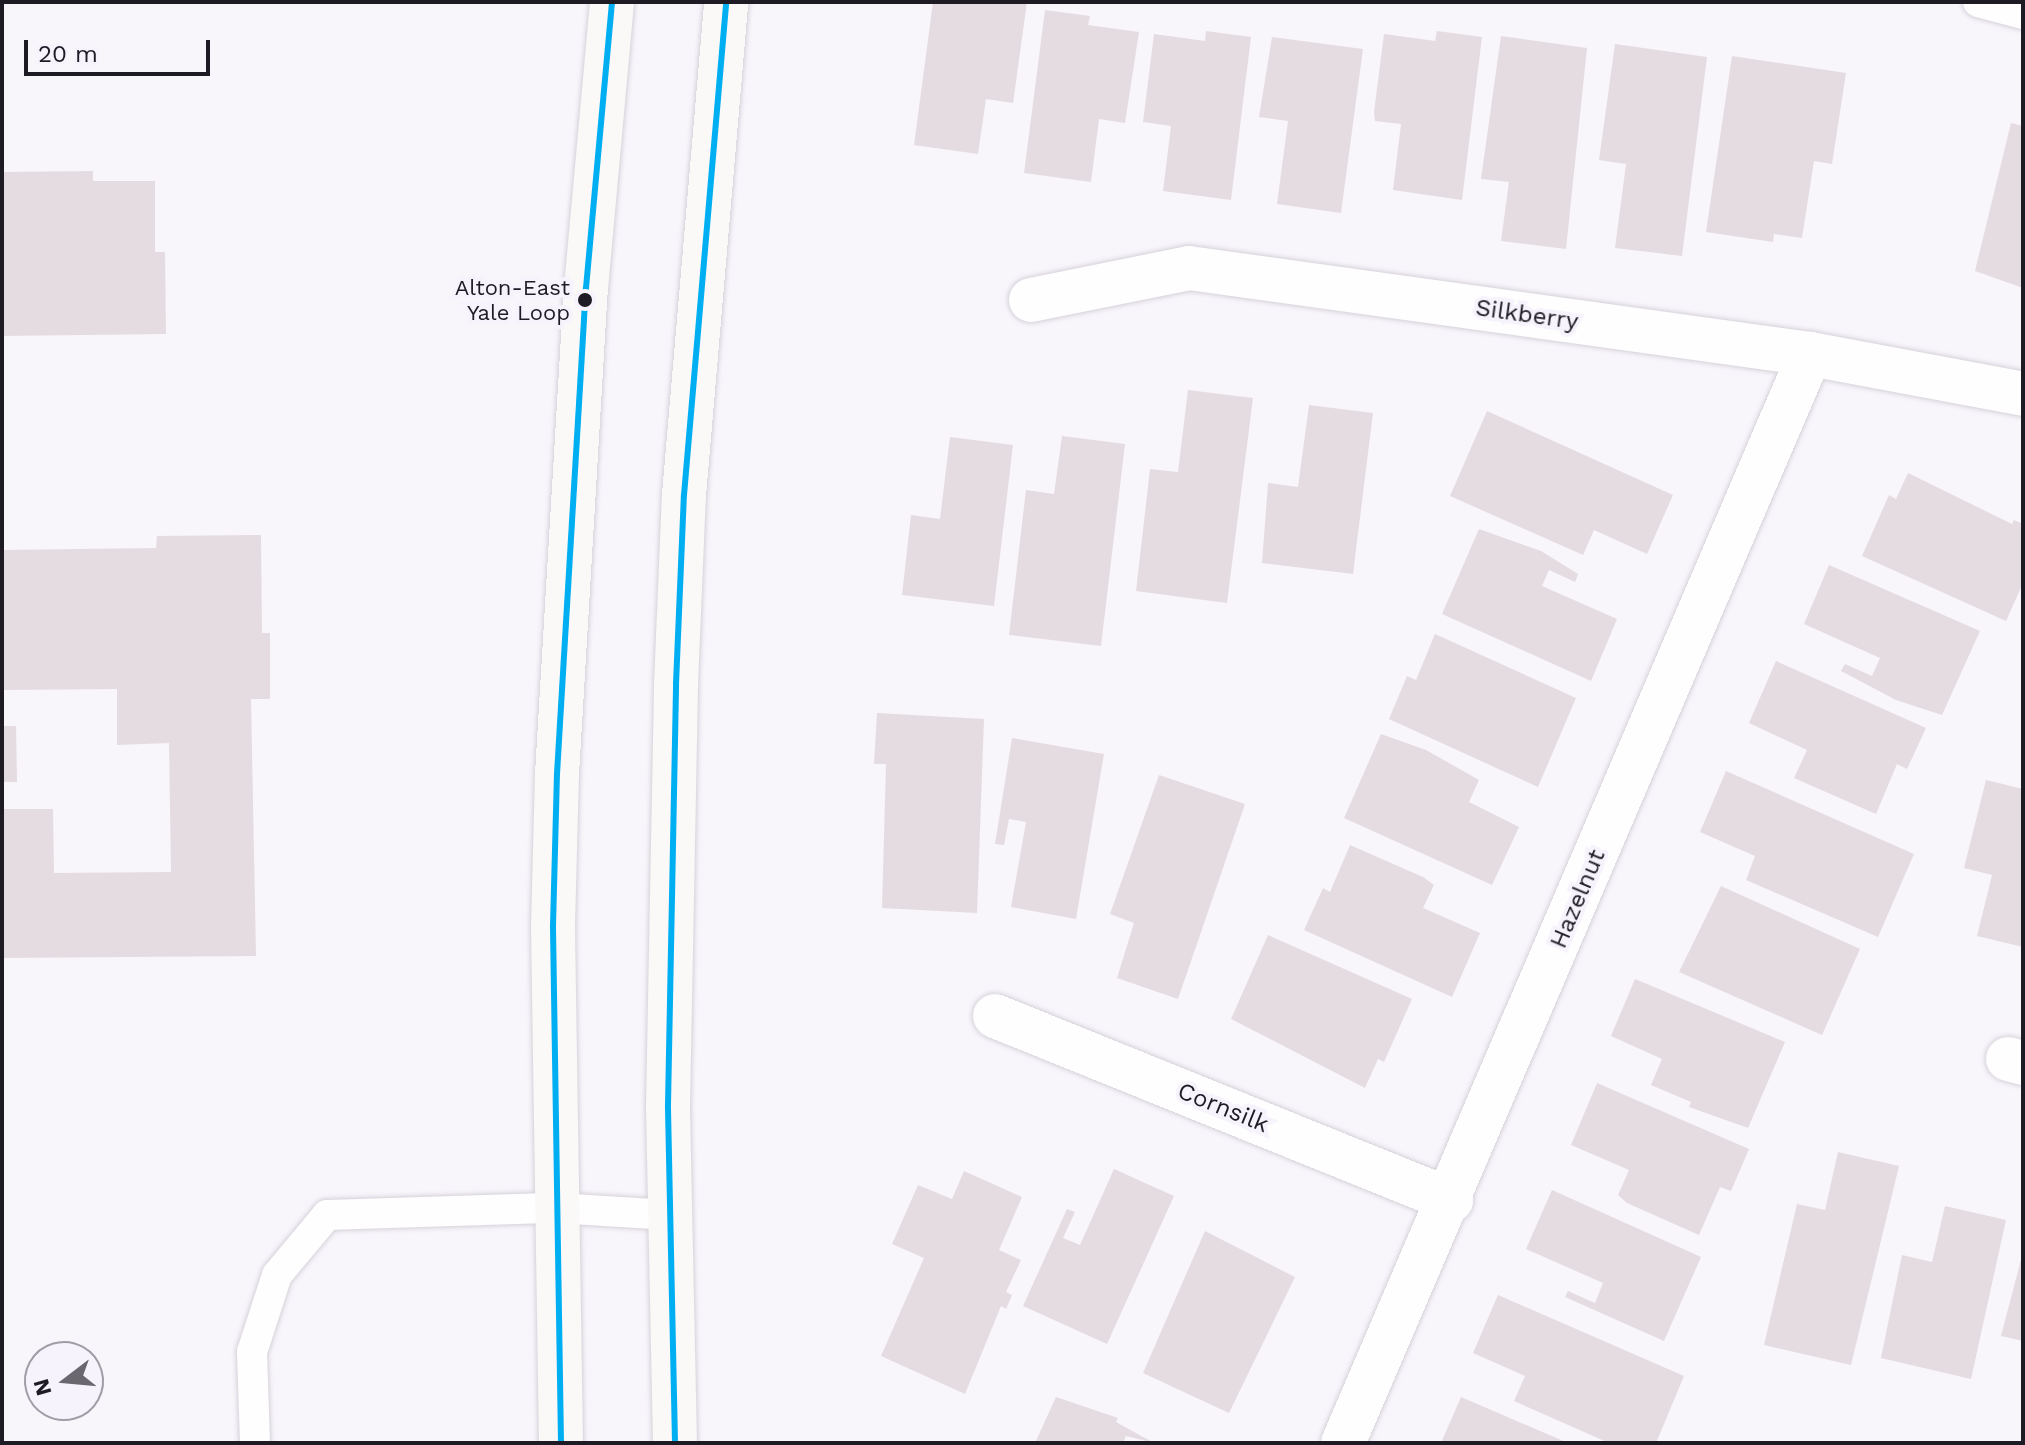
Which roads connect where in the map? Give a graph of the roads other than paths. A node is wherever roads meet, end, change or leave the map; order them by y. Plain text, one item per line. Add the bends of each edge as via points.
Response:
1 (612, 2) edge
2 (726, 2) edge
3 (1978, 2) edge
4 (2023, 14) edge
5 (1031, 300) dead end
6 (1810, 354) junction
7 (2023, 394) edge
8 (995, 1016) dead end
9 (1451, 1200) junction
10 (556, 1208) junction
11 (670, 1215) junction
12 (255, 1443) edge
13 (561, 1443) edge
14 (675, 1443) edge
15 (1343, 1443) edge

1 - 10 main road via 585,303 557,774
2 - 11 main road via 684,495 675,729
3 - 4 lane
5 - 6 street, Silkberry via 1189,268
6 - 7 street, Silkberry
6 - 9 street, Hazelnut
8 - 9 street, Cornsilk
9 - 15 street, Hazelnut
10 - 11 lane
10 - 12 lane via 327,1215 277,1275 252,1352
10 - 13 main road
11 - 14 main road

